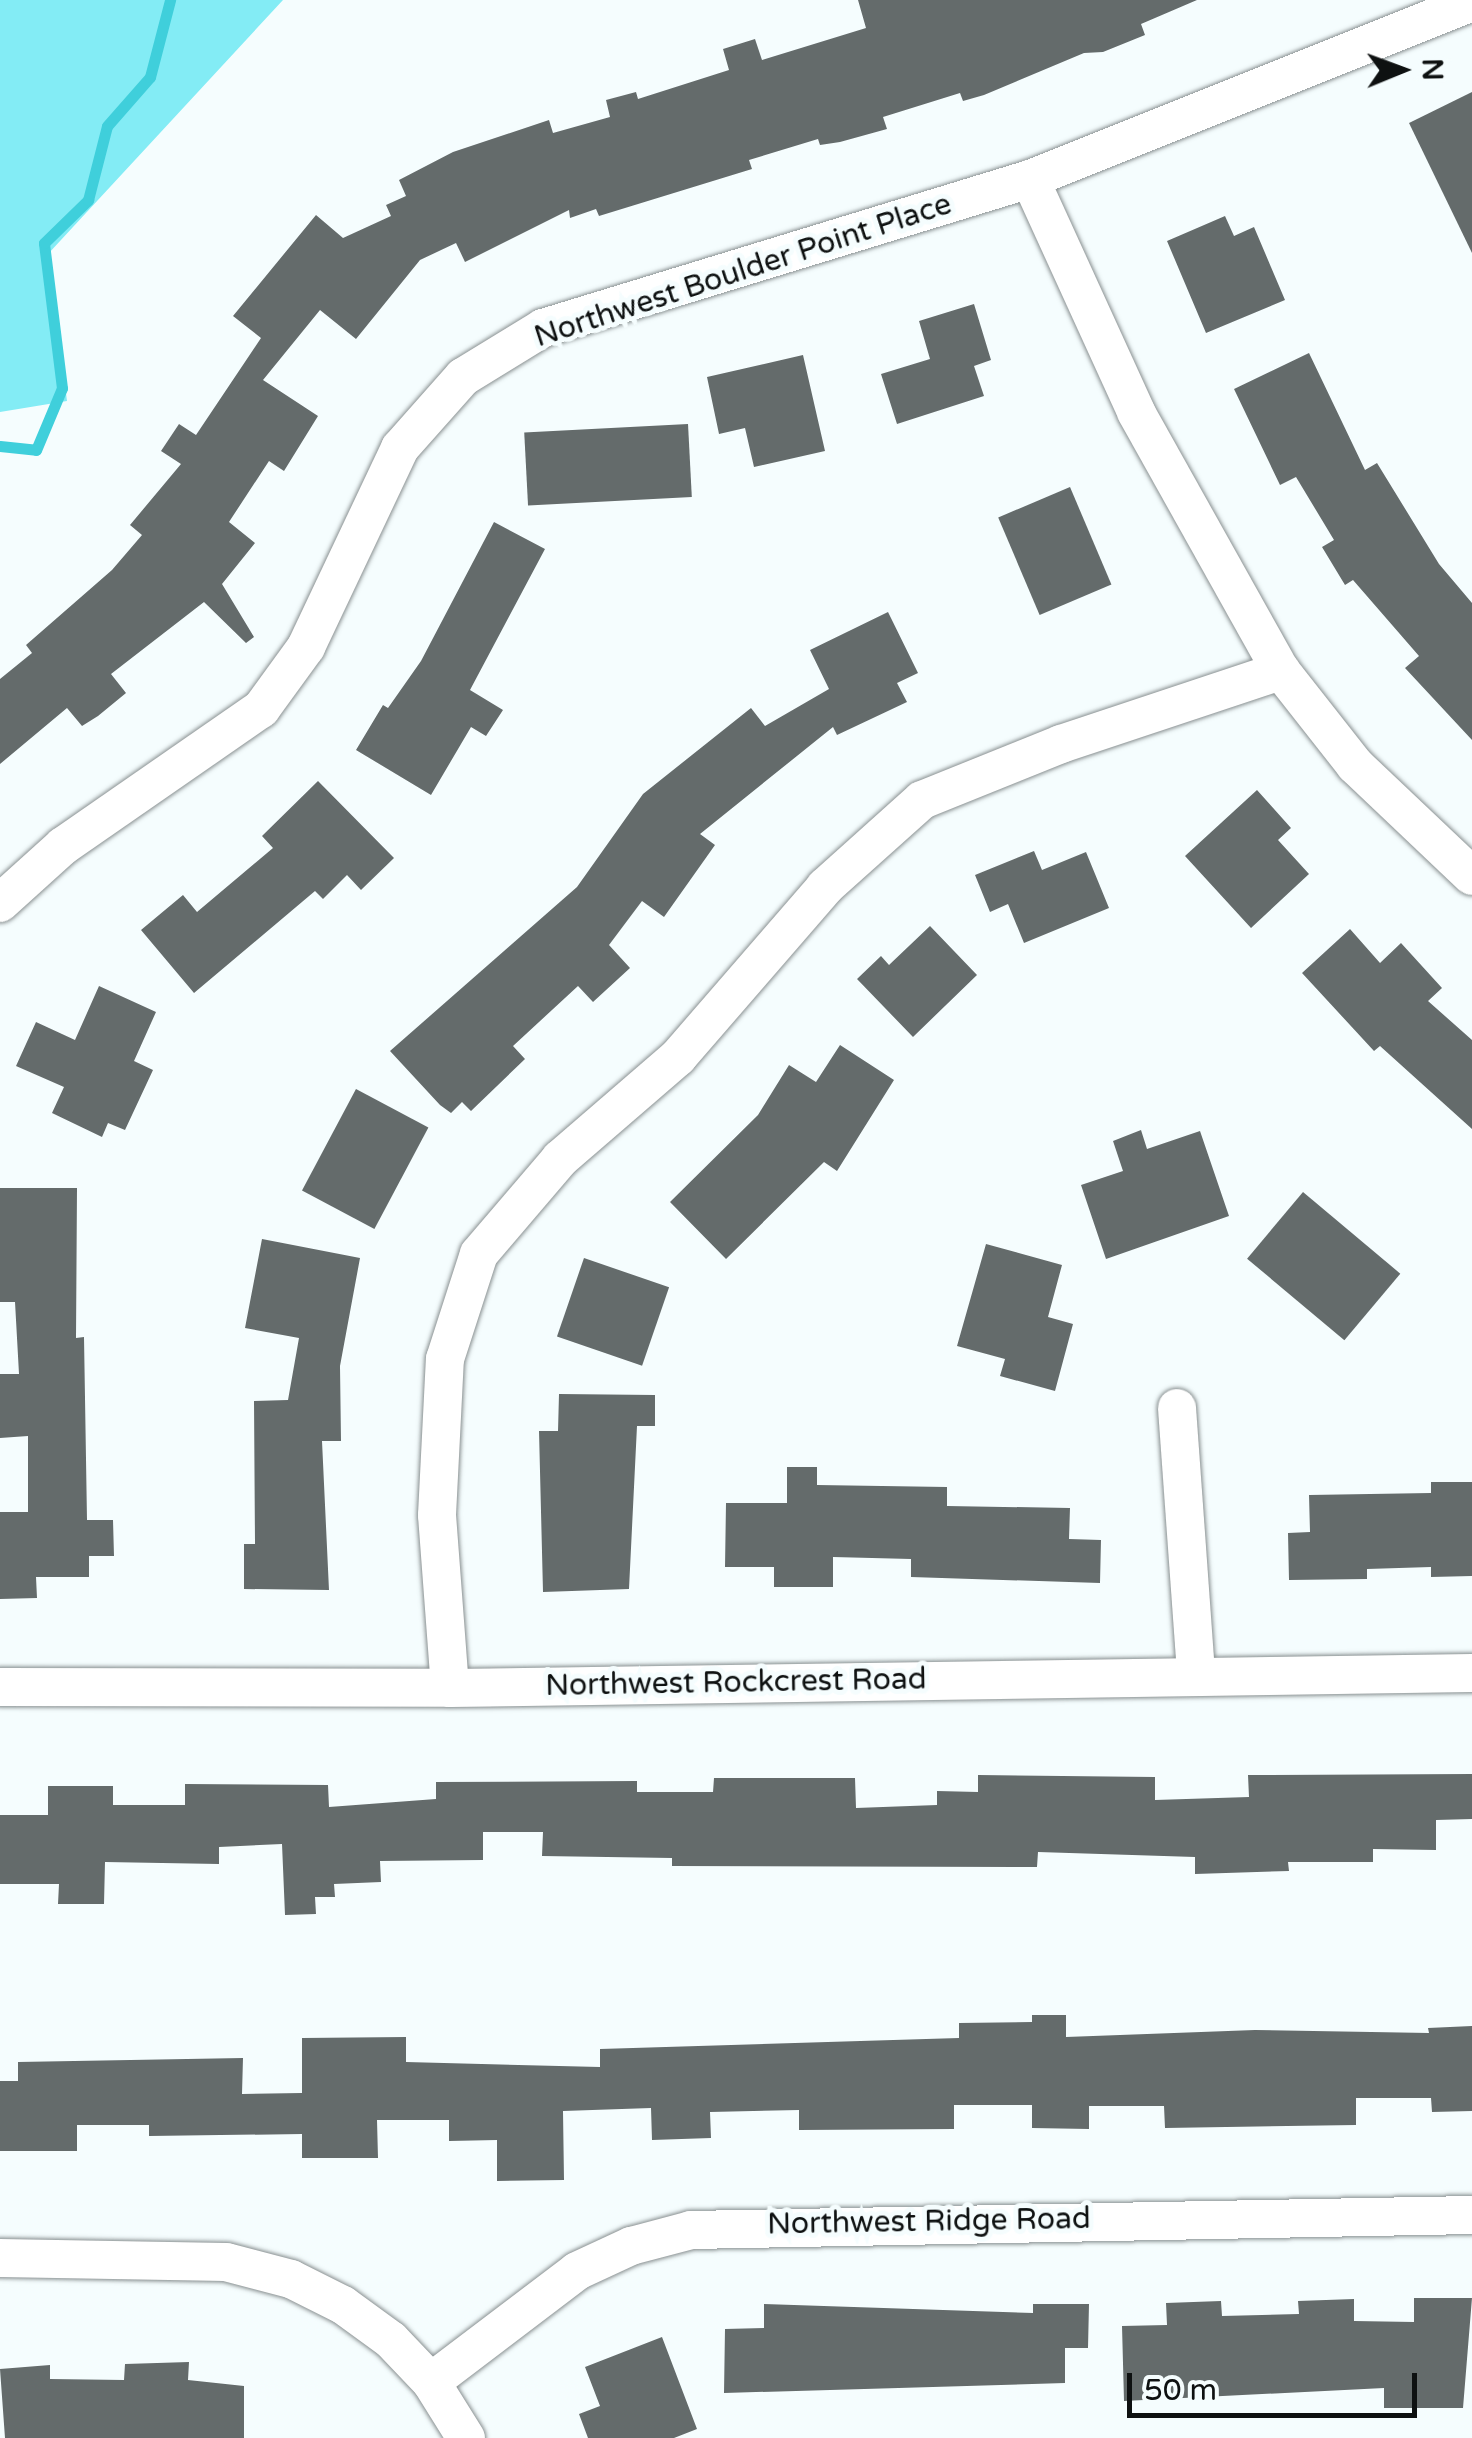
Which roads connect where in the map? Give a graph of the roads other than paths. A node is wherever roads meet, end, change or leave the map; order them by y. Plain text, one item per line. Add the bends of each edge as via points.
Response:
1 (1472, 2) edge
2 (1030, 180) junction
3 (1281, 671) junction
4 (1472, 876) edge
5 (0, 903) edge
6 (1177, 1408) dead end
7 (1472, 1673) edge
8 (1196, 1676) junction
9 (0, 1687) edge
10 (450, 1688) junction
11 (1472, 2215) edge
12 (0, 2258) edge
13 (431, 2382) junction
14 (466, 2438) edge

1 - 2 street, Northwest Boulder Point Place
2 - 3 street via 1136,412
2 - 5 street, Northwest Boulder Point Place via 544,328 464,377 400,448 306,647 261,710 63,846
3 - 4 street via 1355,765
3 - 10 street via 1061,744 922,800 825,887 678,1057 560,1159 479,1254 445,1359 437,1515
6 - 8 street
7 - 8 street, Northwest Rockcrest Road
8 - 10 street, Northwest Rockcrest Road
9 - 10 street, Northwest Rockcrest Road
11 - 13 street, Northwest Ridge Road via 691,2230 577,2271
12 - 13 street via 226,2262 291,2280 359,2316
13 - 14 street

